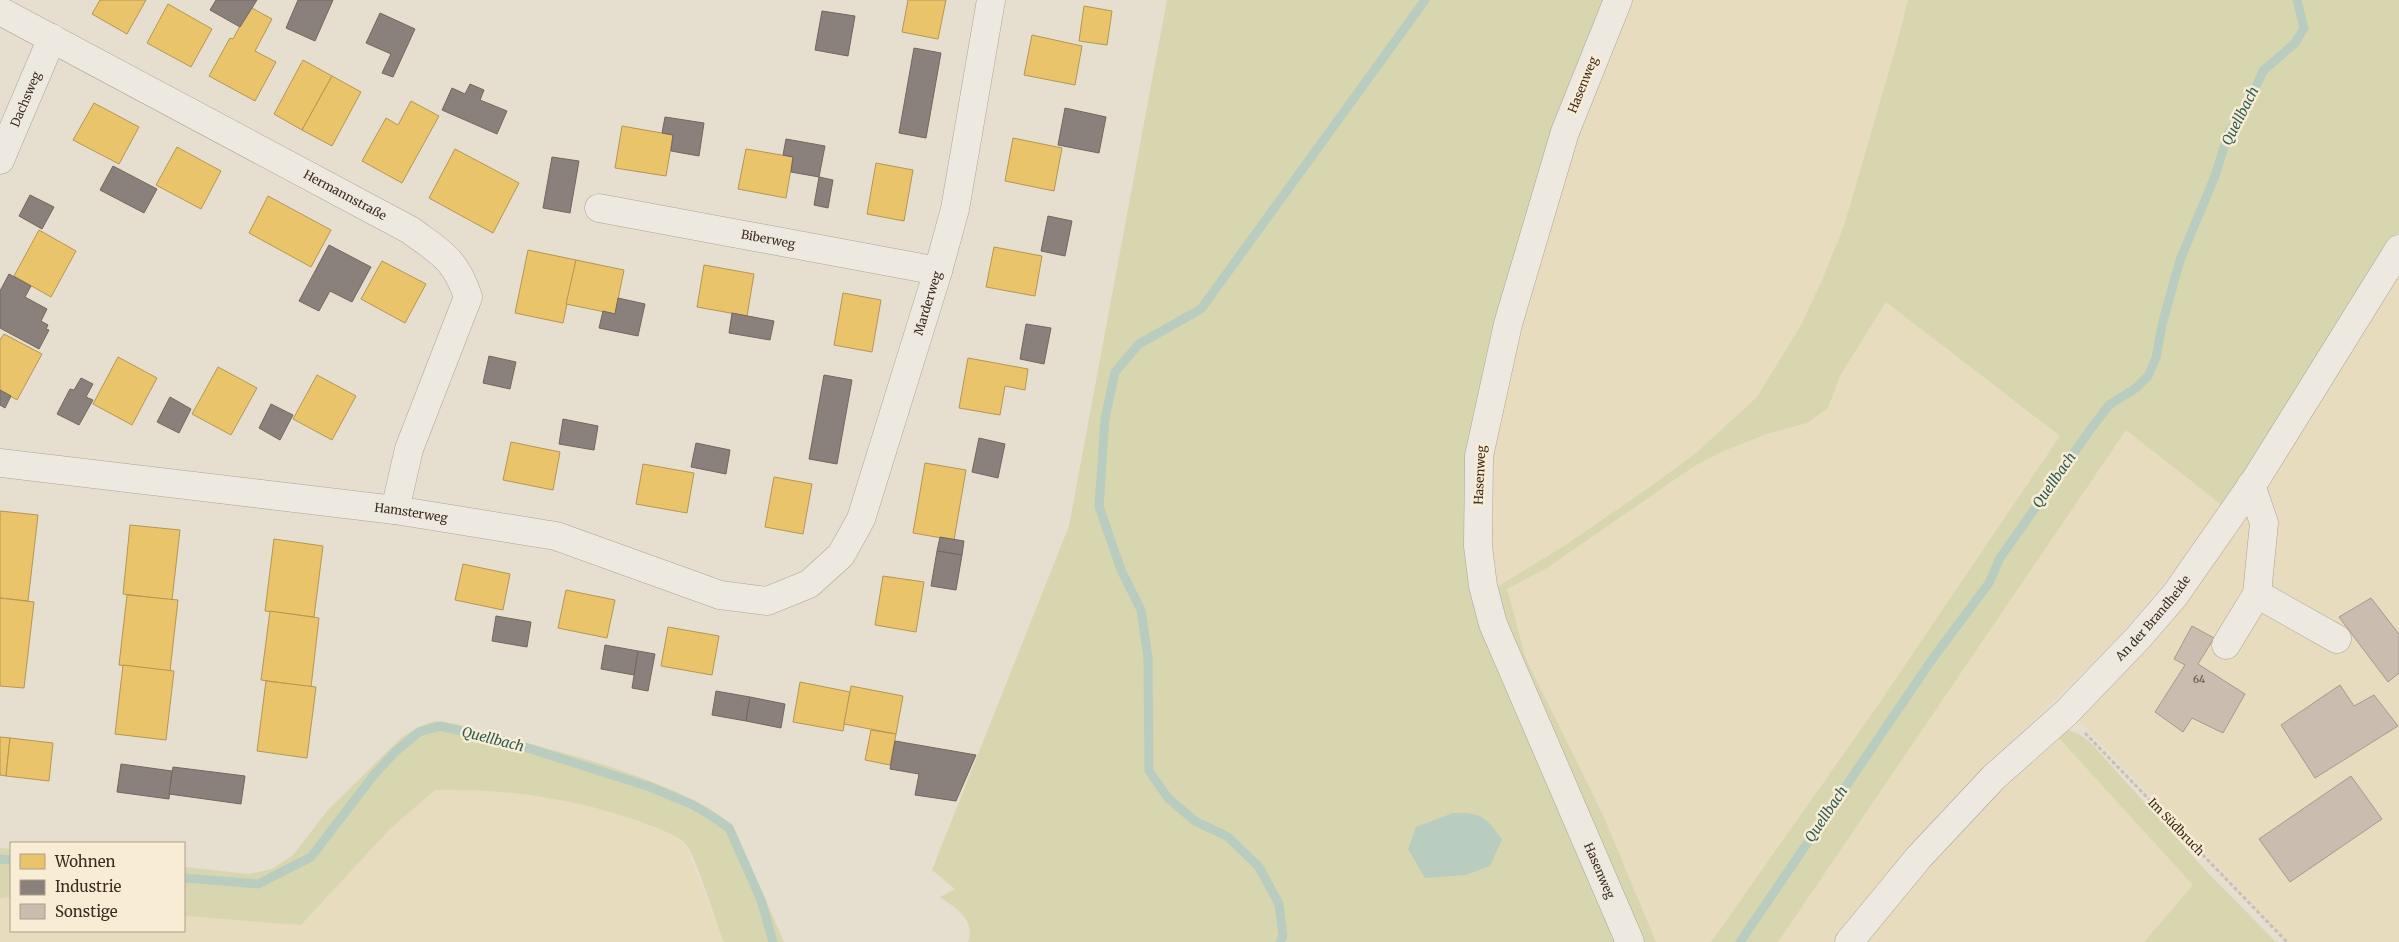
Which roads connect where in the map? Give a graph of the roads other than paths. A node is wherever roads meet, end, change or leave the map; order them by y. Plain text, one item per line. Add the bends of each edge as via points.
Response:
1 (991, 0) edge
2 (1618, 0) edge
3 (0, 11) edge
4 (52, 38) junction
5 (0, 160) edge
6 (599, 208) dead end
7 (2399, 249) edge
8 (938, 271) junction
9 (0, 463) edge
10 (2251, 485) junction
11 (395, 510) junction
12 (809, 584) joint
13 (2257, 594) junction
14 (2337, 639) dead end
15 (2226, 645) dead end
16 (1630, 942) edge
17 (1848, 942) edge

1 - 8 street, Marderweg via 955,209
2 - 16 street, Hasenweg via 1565,132 1508,324 1479,456 1478,546 1483,586 1493,624
3 - 4 street, Hermannstraße
4 - 5 street, Dachsweg
4 - 11 street, Hermannstraße via 410,230 451,261 462,278 468,297 409,449
6 - 8 street, Biberweg
7 - 10 street, An der Brandheide
8 - 12 street, Marderweg via 862,519 842,555
9 - 11 street, Hamsterweg
10 - 13 street via 2264,522
10 - 17 street, An der Brandheide via 2175,594 2138,638 2066,713 1987,785 1919,857
11 - 12 street, Hamsterweg via 556,536 720,596 767,601
13 - 14 street
13 - 15 street

